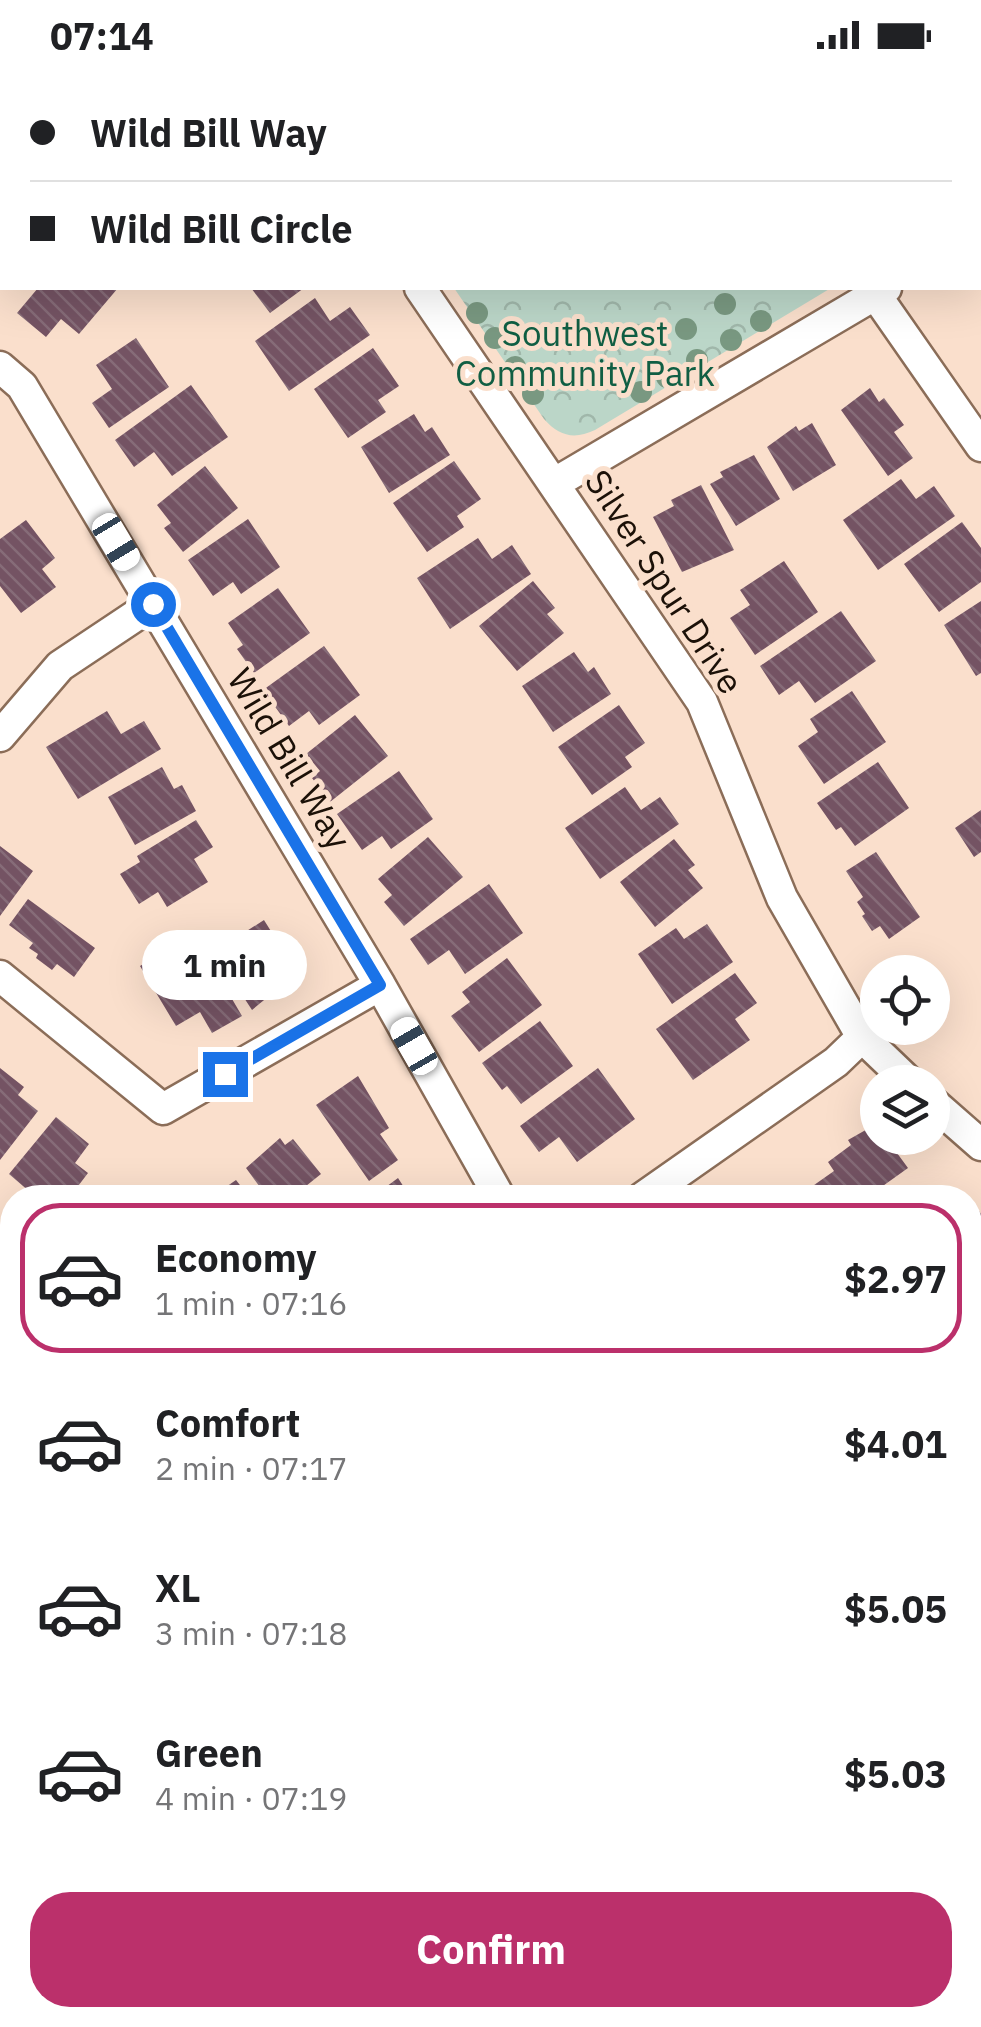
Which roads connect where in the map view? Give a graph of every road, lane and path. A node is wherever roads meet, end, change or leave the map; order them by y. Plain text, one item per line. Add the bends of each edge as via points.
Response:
1 (421, 290) edge
2 (881, 291) edge
3 (0, 367) edge
4 (981, 446) edge
5 (555, 483) junction
6 (153, 604) junction
7 (0, 736) edge
8 (0, 976) edge
9 (380, 985) junction
10 (860, 1034) edge
11 (860, 1039) edge
12 (871, 1045) edge
13 (892, 1065) edge
14 (950, 1117) edge
15 (981, 1144) edge
16 (493, 1185) edge
17 (661, 1185) edge

1 - 5 street, Silver Spur Drive
2 - 4 street
2 - 5 street
3 - 6 street, Wild Bill Way via 22,386
5 - 10 street, Silver Spur Drive via 702,702 782,898
6 - 7 street via 60,666
6 - 9 street, Wild Bill Way
8 - 9 street via 163,1109
9 - 16 street, Wild Bill Way
11 - 17 street
12 - 13 street, Silver Spur Drive
14 - 15 street

